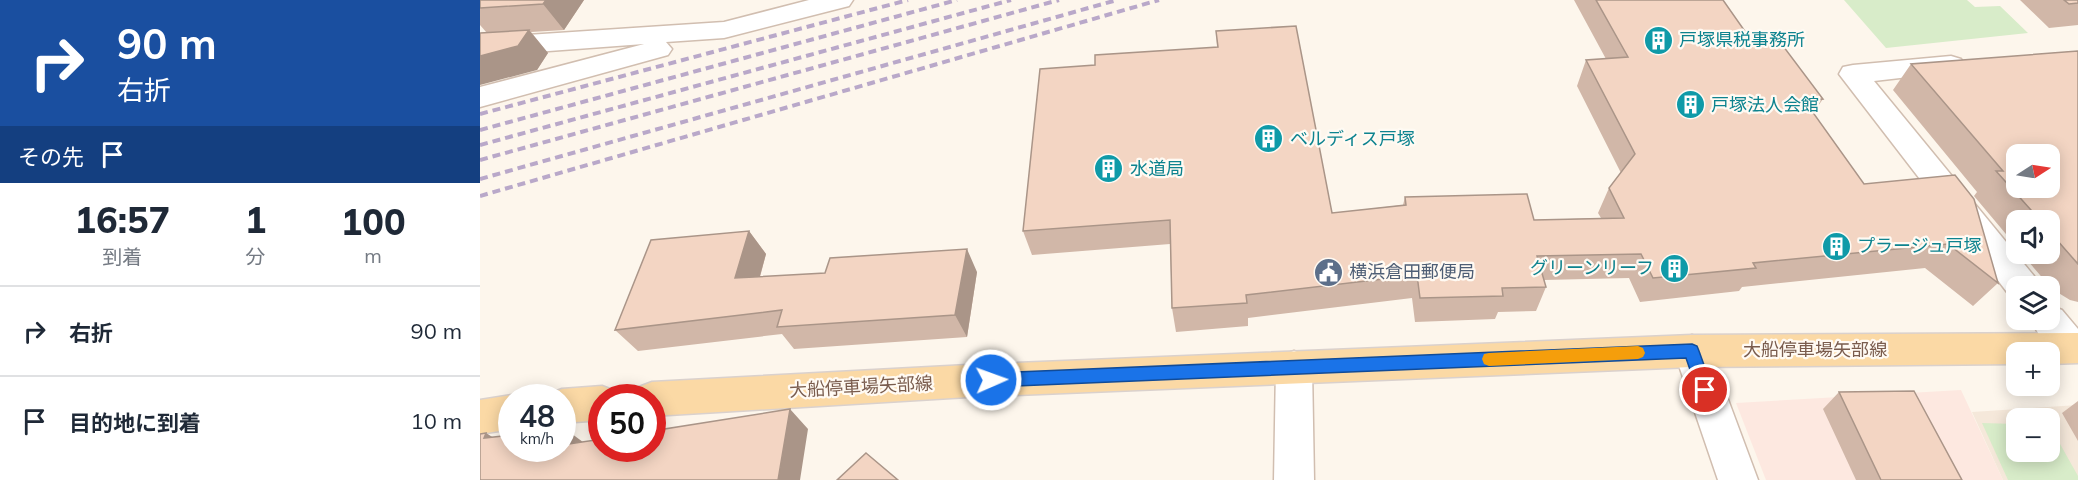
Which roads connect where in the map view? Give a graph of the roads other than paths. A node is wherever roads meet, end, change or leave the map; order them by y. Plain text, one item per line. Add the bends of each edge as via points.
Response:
1 (840, 0) edge
2 (723, 30) junction
3 (480, 47) edge
4 (1983, 62) edge
5 (480, 97) edge
6 (2014, 276) edge
7 (2058, 330) edge
8 (2075, 348) edge
9 (1692, 351) junction
10 (1294, 367) junction
11 (666, 398) edge
12 (498, 414) edge
13 (480, 417) edge
14 (1294, 480) edge
15 (1738, 480) edge

1 - 2 street
2 - 3 street
2 - 5 street
4 - 6 street via 1853,74
7 - 8 street
8 - 9 main road, 大船停車場矢部線
9 - 10 main road, 大船停車場矢部線
9 - 15 street
10 - 11 main road, 大船停車場矢部線
10 - 14 street
12 - 13 main road

